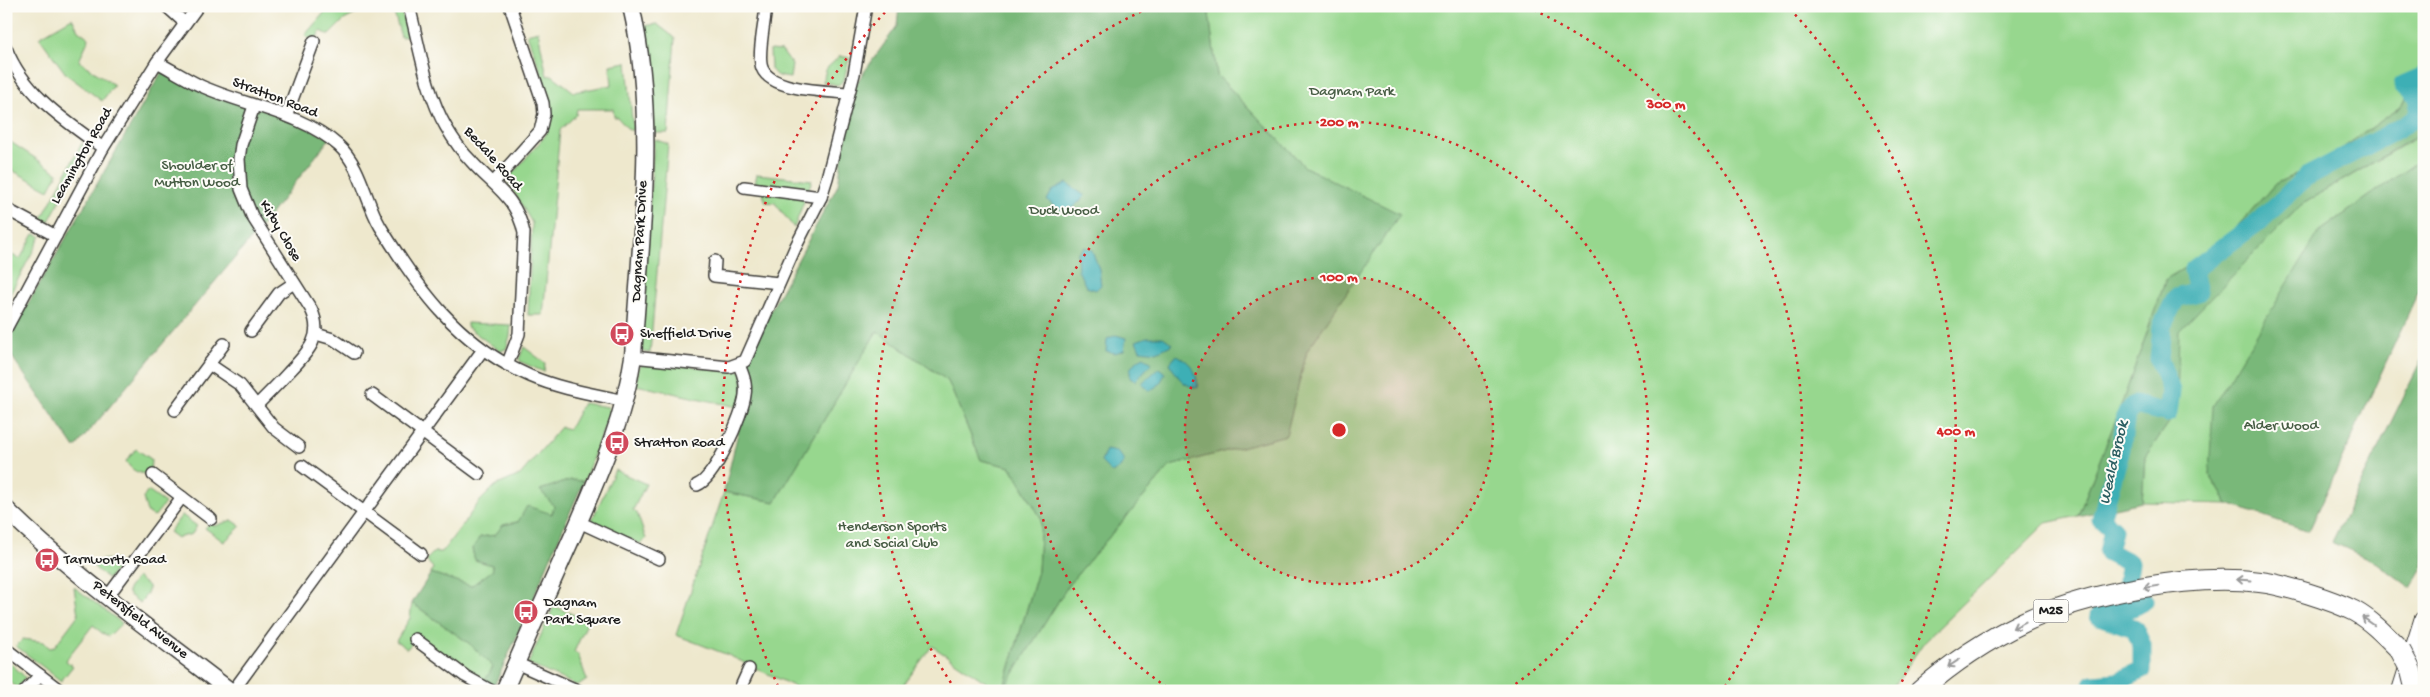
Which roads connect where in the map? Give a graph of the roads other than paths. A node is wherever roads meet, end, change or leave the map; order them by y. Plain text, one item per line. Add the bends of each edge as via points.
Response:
1 (166, 6) edge
2 (198, 6) edge
3 (409, 6) edge
4 (510, 6) edge
5 (631, 6) edge
6 (766, 6) edge
7 (866, 6) edge
8 (185, 23) junction
9 (314, 41) dead end
10 (6, 48) edge
11 (157, 62) junction
12 (848, 93) junction
13 (254, 106) junction
14 (286, 116) junction
15 (102, 148) junction
16 (494, 182) junction
17 (744, 187) dead end
18 (821, 197) junction
19 (6, 209) edge
20 (56, 236) junction
21 (715, 261) dead end
22 (294, 283) junction
23 (779, 283) junction
24 (6, 329) edge
25 (251, 331) dead end
26 (316, 334) junction
27 (224, 344) dead end
28 (482, 351) junction
29 (354, 353) dead end
30 (633, 357) junction
31 (210, 364) junction
32 (507, 365) junction
33 (739, 365) junction
34 (372, 395) dead end
35 (625, 401) junction
36 (257, 405) junction
37 (175, 410) dead end
38 (422, 431) junction
39 (299, 447) dead end
40 (302, 466) dead end
41 (479, 474) dead end
42 (153, 475) dead end
43 (697, 485) dead end
44 (182, 497) junction
45 (6, 508) edge
46 (364, 511) junction
47 (211, 519) dead end
48 (579, 522) junction
49 (421, 554) dead end
50 (659, 559) dead end
51 (108, 596) junction
52 (2424, 620) edge
53 (415, 639) dead end
54 (6, 649) edge
55 (516, 663) junction
56 (749, 669) dead end
57 (40, 675) junction
58 (25, 691) edge
59 (61, 691) edge
60 (231, 691) edge
61 (492, 691) edge
62 (504, 691) edge
63 (578, 691) edge
64 (739, 691) edge
65 (1920, 691) edge
66 (2402, 691) edge
67 (2416, 691) edge

1 - 8 street
2 - 8 street, Leamington Road
3 - 16 street, Bedale Road via 440,114 471,161
4 - 16 street via 544,114 540,131
5 - 30 street, Dagnam Park Drive via 641,63 645,137
6 - 12 street via 762,67 769,79 781,85
7 - 12 street
8 - 11 street, Leamington Road
9 - 14 street
10 - 15 street via 21,78 34,94
11 - 13 street, Stratton Road via 200,86
11 - 15 street, Leamington Road
12 - 18 street
13 - 14 street, Stratton Road
13 - 22 street, Kirby Close via 241,145 242,189 252,216
14 - 28 street, Stratton Road via 317,129 350,158 370,207 406,266 438,309
15 - 20 street, Leamington Road
16 - 32 street, Bedale Road via 517,211 524,233 519,334
17 - 18 street
18 - 23 street
19 - 20 street
20 - 24 street, Leamington Road
21 - 23 street via 714,276
22 - 25 street, Kirby Close via 278,292
22 - 26 street, Kirby Close via 315,317
23 - 33 street via 751,352
26 - 29 street via 333,339
26 - 36 street via 307,354
27 - 31 street
28 - 32 street, Stratton Road
28 - 38 street
30 - 33 street via 729,367
30 - 35 street, Dagnam Park Drive
31 - 36 street via 240,386
31 - 37 street
32 - 35 street, Stratton Road via 553,384
33 - 43 street via 746,392 734,428 722,455 703,482
34 - 38 street
35 - 48 street, Dagnam Park Drive via 606,459
36 - 39 street via 274,428
38 - 41 street
38 - 46 street
40 - 46 street
42 - 44 street
44 - 47 street
44 - 51 street
45 - 51 street, Petersfield Avenue via 24,527
46 - 49 street
46 - 60 street
48 - 50 street
48 - 55 street, Dagnam Park Drive
51 - 60 street, Petersfield Avenue
52 - 66 highway
53 - 61 street via 465,676
54 - 57 street
55 - 62 street, Dagnam Park Drive
55 - 63 street
56 - 64 street
57 - 58 street
57 - 59 street
67 -> 65 highway, M25, bridge via 2400,650 2354,612 2262,582 2229,579 2188,581 2068,604 1991,639 1949,666

